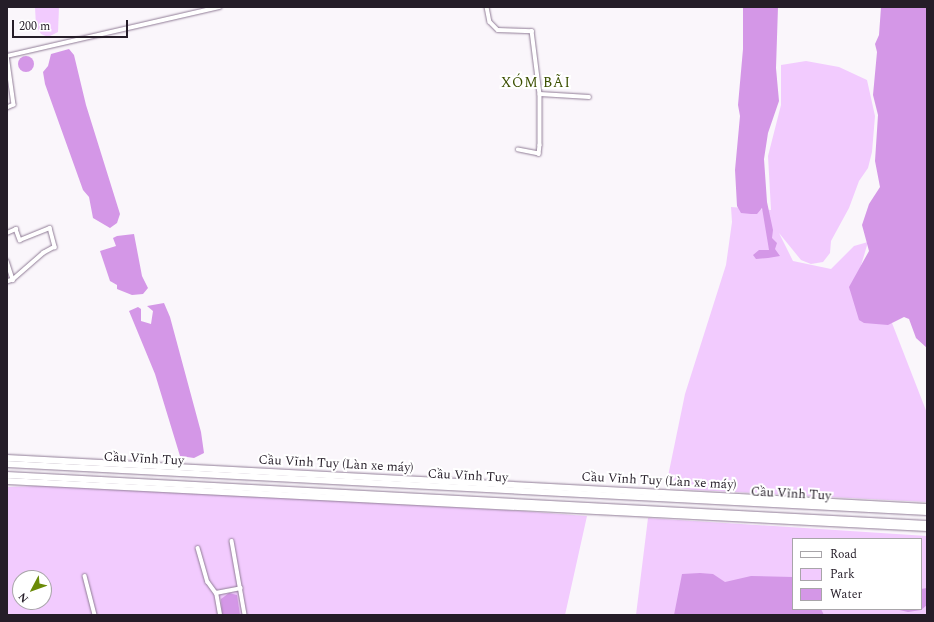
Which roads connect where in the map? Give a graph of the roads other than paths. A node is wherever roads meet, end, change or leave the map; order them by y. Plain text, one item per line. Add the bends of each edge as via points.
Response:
1 (219, 7) edge
2 (487, 7) edge
3 (7, 56) edge
4 (540, 94) junction
5 (589, 97) dead end
6 (7, 108) edge
7 (518, 150) dead end
8 (7, 233) edge
9 (7, 261) edge
10 (13, 280) junction
11 (7, 282) edge
12 (7, 458) edge
13 (7, 464) edge
14 (7, 475) edge
15 (7, 481) edge
16 (927, 507) edge
17 (927, 512) edge
18 (927, 524) edge
19 (927, 528) edge
20 (232, 541) dead end
21 (198, 548) dead end
22 (85, 576) dead end
23 (240, 588) junction
24 (216, 593) junction
25 (95, 615) edge
26 (220, 615) edge
27 (245, 615) edge

1 - 3 street
2 - 4 street via 490,22 498,30 532,31
3 - 6 street via 14,105
4 - 5 street
4 - 7 street via 539,154
8 - 10 street via 16,229 20,240 50,228 55,248 44,253
9 - 10 street
10 - 11 street
12 - 16 highway, Cầu Vĩnh Tuy (Làn xe máy)
13 - 17 highway, Cầu Vĩnh Tuy
14 - 18 highway, Cầu Vĩnh Tuy
15 - 19 highway
20 - 23 street
21 - 24 street via 208,582
22 - 25 street
23 - 24 street
23 - 27 street
24 - 26 street

